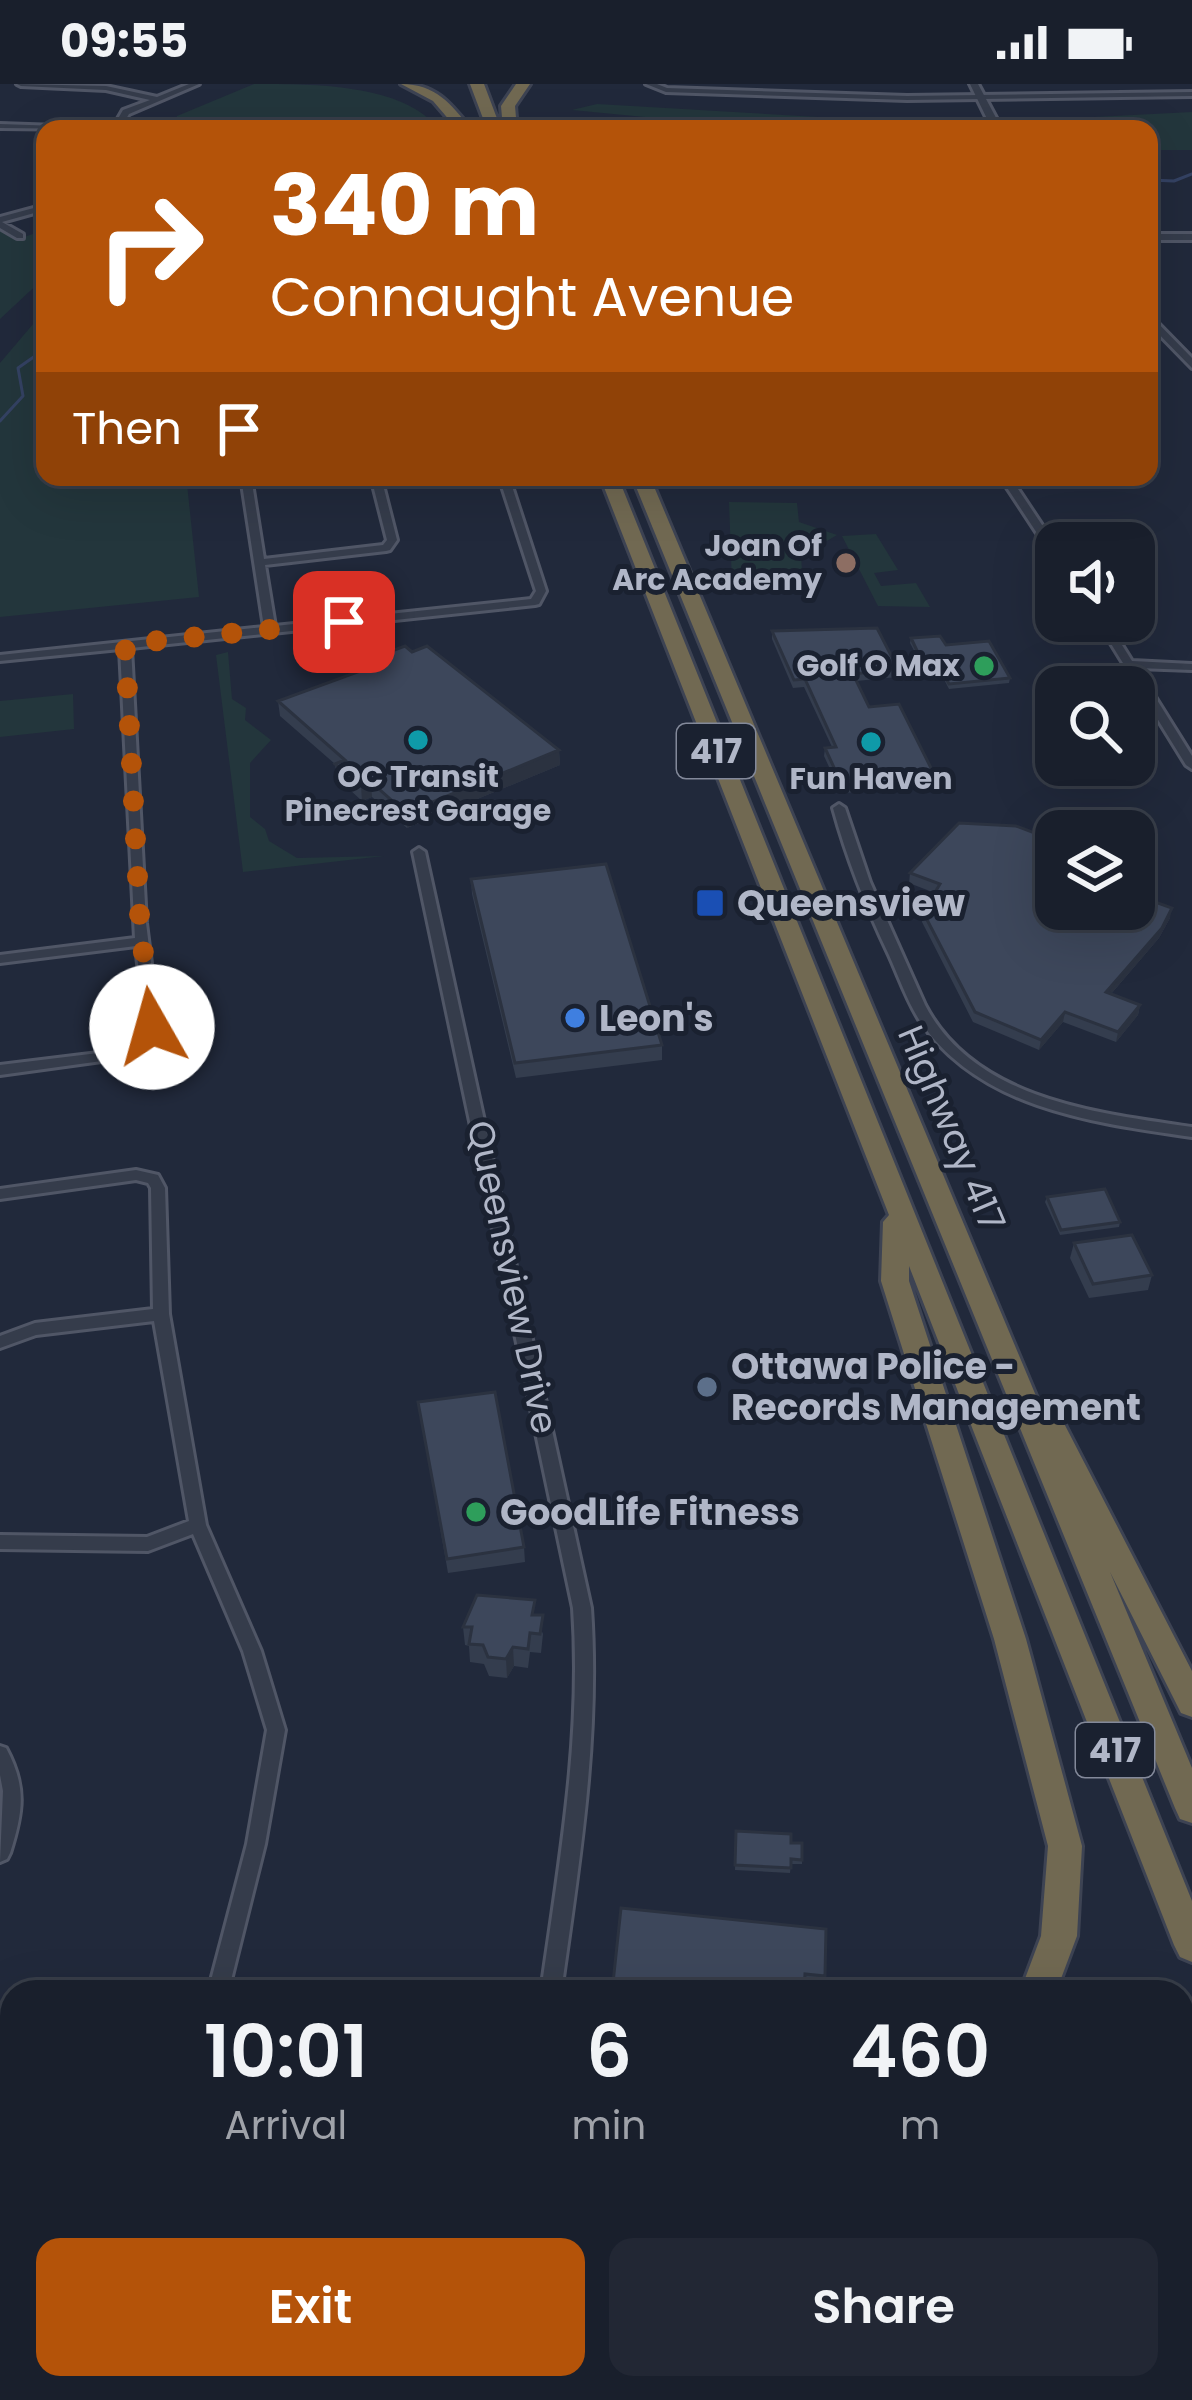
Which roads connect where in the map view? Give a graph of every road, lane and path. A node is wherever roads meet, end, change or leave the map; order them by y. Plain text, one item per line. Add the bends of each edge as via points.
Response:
1 (21, 84) edge
2 (195, 84) edge
3 (408, 84) edge
4 (477, 84) edge
5 (523, 84) edge
6 (650, 84) edge
7 (974, 84) edge
8 (1079, 84) edge
9 (1192, 88) edge
10 (1086, 96) junction
11 (980, 98) junction
12 (157, 99) junction
13 (460, 99) dead end
14 (121, 120) edge
15 (459, 120) edge
16 (466, 120) edge
17 (491, 120) edge
18 (509, 120) edge
19 (992, 120) edge
20 (0, 126) edge
21 (36, 127) edge
22 (36, 210) edge
23 (0, 222) edge
24 (20, 236) dead end
25 (1158, 237) edge
26 (1192, 237) edge
27 (1158, 327) edge
28 (1192, 365) edge
29 (247, 486) edge
30 (378, 486) edge
31 (507, 486) edge
32 (612, 486) edge
33 (645, 486) edge
34 (1011, 486) edge
35 (1035, 522) edge
36 (259, 563) junction
37 (270, 630) junction
38 (1117, 642) edge
39 (125, 644) junction
40 (0, 658) edge
41 (1132, 664) junction
42 (1192, 667) edge
43 (1192, 765) edge
44 (839, 808) dead end
45 (419, 852) dead end
46 (142, 941) junction
47 (0, 959) edge
48 (0, 1070) edge
49 (1192, 1132) edge
50 (0, 1194) edge
51 (897, 1206) junction
52 (961, 1251) junction
53 (161, 1314) junction
54 (0, 1342) edge
55 (199, 1526) junction
56 (0, 1542) edge
57 (1192, 1703) edge
58 (0, 1754) edge
59 (1192, 1808) edge
60 (0, 1853) edge
61 (1192, 1945) edge
62 (221, 1980) edge
63 (552, 1980) edge
64 (1042, 1980) edge

1 - 12 street
2 - 12 street
3 - 15 highway
4 - 17 highway
5 - 18 highway via 508,106
6 - 11 street
7 - 11 street
8 - 10 street
9 - 10 street
10 - 11 street
11 - 19 street
12 - 14 street
13 - 16 highway
20 - 21 street
22 - 23 street
23 - 24 street
25 - 26 street
27 - 28 street
29 - 36 street
30 - 36 street via 392,541 386,548
31 - 37 street via 541,591 525,605
32 - 51 highway, 417
33 - 52 highway, Highway 417 / 417
34 - 35 street
36 - 37 street
37 - 39 street
38 - 41 street
39 - 40 street
39 - 46 street
41 - 42 street
41 - 43 street
44 - 49 street via 856,871 915,997 956,1054 1031,1099
45 - 63 street, Queensview Drive via 582,1608 583,1708
46 - 47 street
46 - 48 street via 152,1027 140,1046
50 - 53 street via 153,1179
51 - 61 highway, 417
51 - 64 highway via 895,1281 1010,1639 1065,1846 1059,1936
52 - 57 highway
52 - 59 highway, Highway 417 / 417
53 - 54 street via 35,1329
53 - 55 street
55 - 56 street via 148,1544
55 - 62 street via 276,1730
58 - 60 street via 12,1773 13,1814

